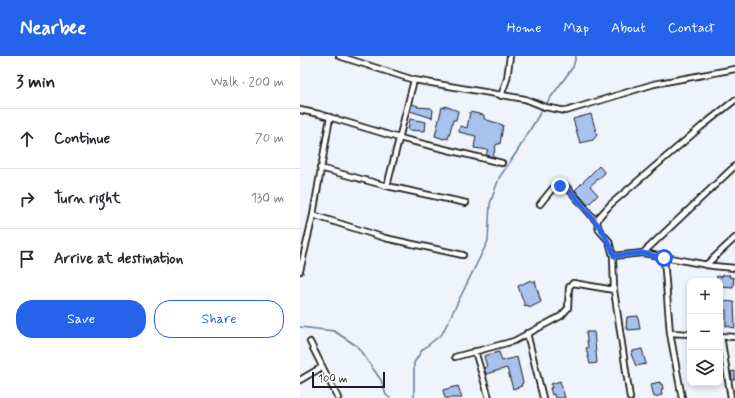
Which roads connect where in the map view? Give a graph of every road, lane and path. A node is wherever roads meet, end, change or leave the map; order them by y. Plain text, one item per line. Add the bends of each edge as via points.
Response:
1 (339, 56) edge
2 (510, 56) edge
3 (735, 69) edge
4 (414, 80) junction
5 (501, 96) junction
6 (735, 100) edge
7 (300, 110) edge
8 (330, 117) junction
9 (399, 138) junction
10 (502, 163) dead end
11 (735, 166) edge
12 (320, 168) junction
13 (387, 186) junction
14 (466, 203) dead end
15 (540, 204) dead end
16 (313, 215) junction
17 (597, 222) junction
18 (735, 238) edge
19 (643, 253) junction
20 (463, 255) dead end
21 (614, 256) junction
22 (664, 258) junction
23 (706, 265) junction
24 (735, 268) edge
25 (300, 271) edge
26 (614, 290) junction
27 (527, 333) junction
28 (670, 333) junction
29 (687, 334) edge
30 (723, 336) edge
31 (735, 337) edge
32 (310, 342) dead end
33 (723, 350) edge
34 (475, 351) junction
35 (455, 357) dead end
36 (322, 367) junction
37 (300, 380) edge
38 (338, 398) edge
39 (489, 398) edge
40 (543, 398) edge
41 (630, 398) edge
42 (682, 398) edge
43 (730, 398) edge

1 - 4 street
2 - 5 street via 507,79
3 - 5 street via 654,84 575,110 566,111 525,99
4 - 5 street
4 - 9 street
6 - 17 street via 611,204
7 - 8 street
8 - 9 street
8 - 12 street
9 - 10 street
9 - 13 street
11 - 19 street
12 - 13 street
12 - 16 street
13 - 14 street
15 - 17 street via 553,188 566,186
16 - 20 street via 385,238
16 - 25 street
17 - 21 street via 599,230 609,241
18 - 23 street
19 - 21 street
19 - 22 street
21 - 26 street
22 - 23 street
22 - 28 street
23 - 24 street
26 - 27 street via 574,282 569,287 568,308 565,313
26 - 41 street
27 - 34 street via 514,341
27 - 40 street
28 - 29 street
28 - 42 street
30 - 31 street
32 - 36 street
33 - 43 street
34 - 35 street
34 - 39 street
36 - 37 street
36 - 38 street

